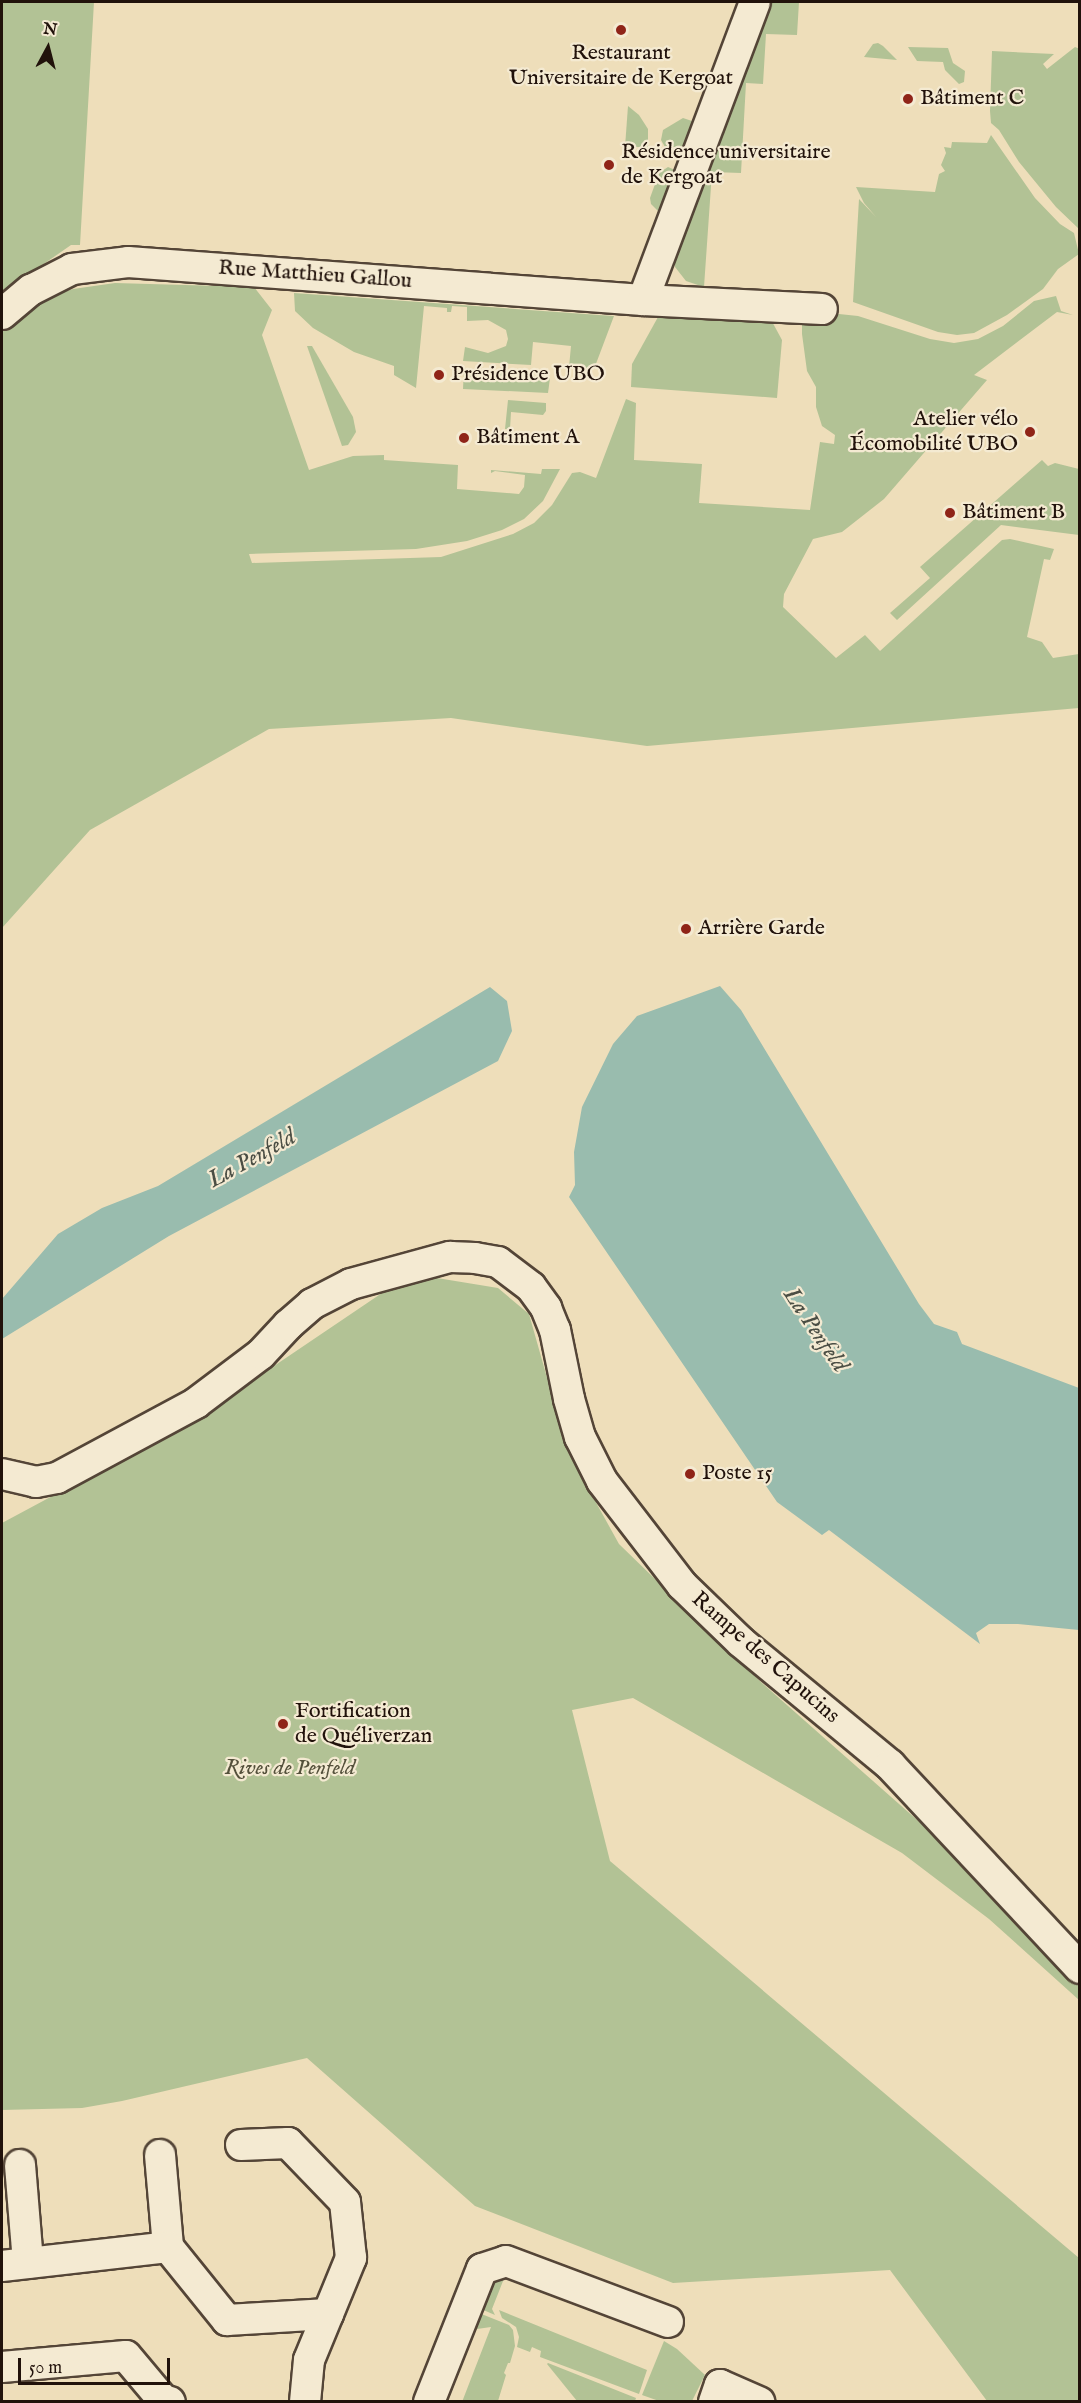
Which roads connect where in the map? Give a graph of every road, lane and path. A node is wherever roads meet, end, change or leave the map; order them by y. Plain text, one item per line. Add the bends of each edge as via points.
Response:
1 (755, 2) edge
2 (643, 300) junction
3 (822, 309) dead end
4 (2, 314) edge
5 (2, 1474) edge
6 (1080, 1968) edge
7 (241, 2145) dead end
8 (160, 2155) dead end
9 (20, 2165) dead end
10 (168, 2247) junction
11 (15, 2264) edge
12 (328, 2314) junction
13 (668, 2322) dead end
14 (2, 2367) edge
15 (170, 2402) edge
16 (305, 2402) edge
17 (429, 2402) edge
18 (714, 2402) edge
19 (759, 2402) edge

1 - 2 street
2 - 3 street, Rue Matthieu Gallou
2 - 4 street, Rue Matthieu Gallou via 128,262 72,269 30,290
5 - 6 street, Rampe des Capucins via 36,1482 57,1478 196,1403 261,1354 312,1304 351,1284 450,1257 498,1262 531,1287 546,1308 555,1330 580,1437 602,1481 682,1585 741,1642 890,1765
7 - 12 street via 288,2143 345,2202 351,2258
8 - 10 street
9 - 11 street
10 - 11 street
10 - 12 street via 227,2320
12 - 16 street via 309,2360
13 - 17 street via 506,2261 482,2269
14 - 15 street via 126,2356 163,2400
18 - 19 street via 720,2385

